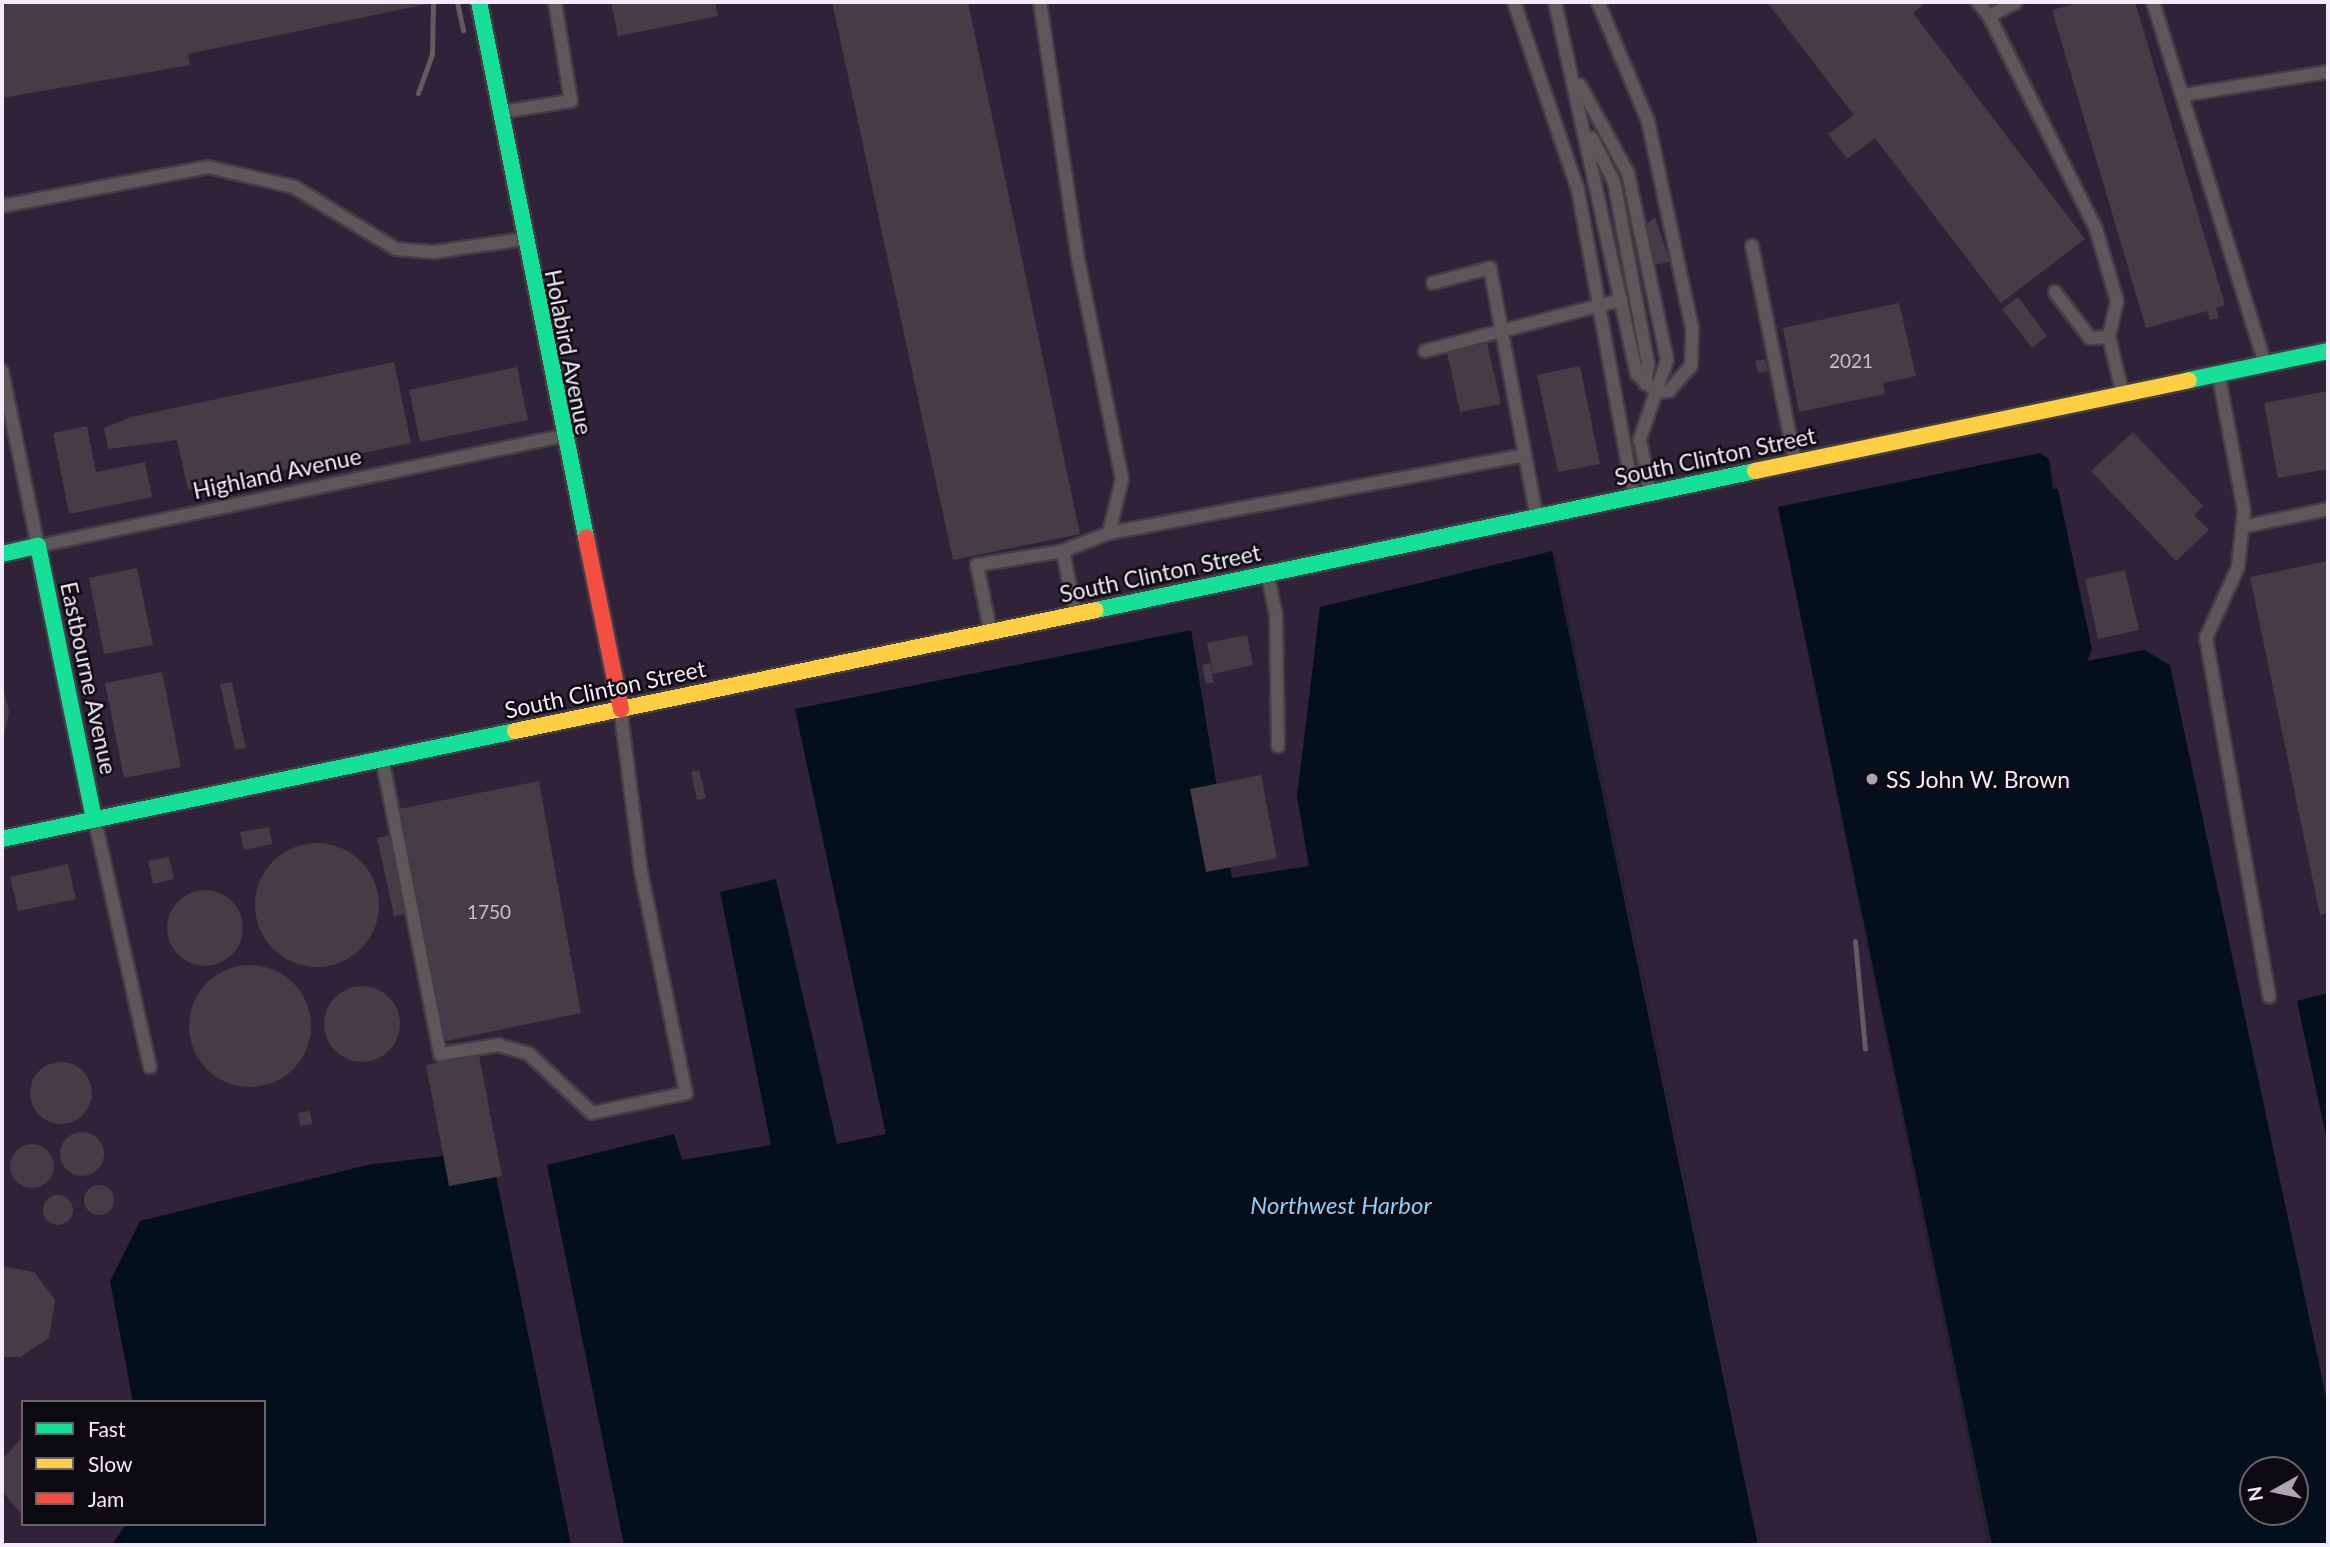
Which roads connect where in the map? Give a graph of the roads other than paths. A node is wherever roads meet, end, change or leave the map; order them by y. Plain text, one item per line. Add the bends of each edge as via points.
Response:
1 (479, 2) edge
2 (555, 2) edge
3 (1040, 2) edge
4 (1514, 2) edge
5 (1555, 2) edge
6 (1598, 2) edge
7 (1978, 2) edge
8 (2016, 2) edge
9 (2153, 2) edge
10 (1989, 16) junction
11 (2328, 72) edge
12 (1574, 74) junction
13 (2184, 95) junction
14 (502, 112) junction
15 (1584, 123) junction
16 (2, 205) edge
17 (525, 239) junction
18 (1752, 246) dead end
19 (1433, 283) dead end
20 (2054, 292) dead end
21 (1621, 300) junction
22 (1602, 304) junction
23 (1501, 330) junction
24 (2109, 337) junction
25 (1425, 351) dead end
26 (2328, 351) edge
27 (2265, 364) junction
28 (2, 371) edge
29 (2218, 374) junction
30 (1650, 388) junction
31 (2123, 394) junction
32 (562, 436) junction
33 (1525, 455) junction
34 (1795, 463) junction
35 (1642, 495) junction
36 (2328, 509) edge
37 (1537, 517) junction
38 (2242, 527) junction
39 (1109, 533) junction
40 (38, 546) junction
41 (1063, 551) junction
42 (2, 554) edge
43 (1267, 573) junction
44 (1075, 614) junction
45 (990, 632) junction
46 (621, 709) junction
47 (1278, 746) dead end
48 (382, 759) junction
49 (94, 819) junction
50 (2, 839) edge
51 (2269, 997) dead end
52 (150, 1067) dead end

1 - 14 main road, Holabird Avenue
2 - 14 lane via 571,101
3 - 39 lane via 1077,254 1122,479
4 - 22 lane via 1578,190
5 - 12 lane
6 - 30 lane via 1648,121 1696,352 1681,382
7 - 10 lane
8 - 10 lane
9 - 13 lane
10 - 24 lane via 2096,229 2117,301
11 - 13 lane
12 - 15 lane
12 - 30 lane via 1629,173 1667,360
13 - 27 lane
14 - 17 main road, Holabird Avenue
15 - 21 lane
15 - 30 lane via 1614,182
16 - 17 lane via 208,167 294,187 396,249 434,252
17 - 32 main road, Holabird Avenue
18 - 34 lane
19 - 23 lane via 1490,268
20 - 24 lane via 2090,338
21 - 22 lane
21 - 30 lane
22 - 23 lane
22 - 35 lane
23 - 25 lane
23 - 33 lane
24 - 31 lane
26 - 27 main road, South Clinton Street
27 - 29 main road, South Clinton Street
28 - 40 lane
29 - 31 main road, South Clinton Street
29 - 38 lane via 2236,450
30 - 35 lane via 1640,439
31 - 34 main road, South Clinton Street
32 - 40 lane, Highland Avenue
32 - 46 main road, Holabird Avenue
33 - 37 lane
33 - 39 lane
34 - 35 main road, South Clinton Street
35 - 37 main road, South Clinton Street
36 - 38 lane
37 - 43 main road, South Clinton Street
38 - 51 lane via 2238,566 2206,638
39 - 41 lane
40 - 42 main road, Highland Avenue
40 - 49 main road, Eastbourne Avenue
41 - 44 lane
41 - 45 lane via 977,565
43 - 44 main road, South Clinton Street
43 - 47 lane via 1276,615
44 - 45 main road, South Clinton Street
45 - 46 main road, South Clinton Street
46 - 48 main road, South Clinton Street
46 - 48 lane via 641,873 686,1093 592,1113 529,1054 498,1045 440,1054
48 - 49 main road, South Clinton Street
49 - 50 main road, South Clinton Street
49 - 52 lane

